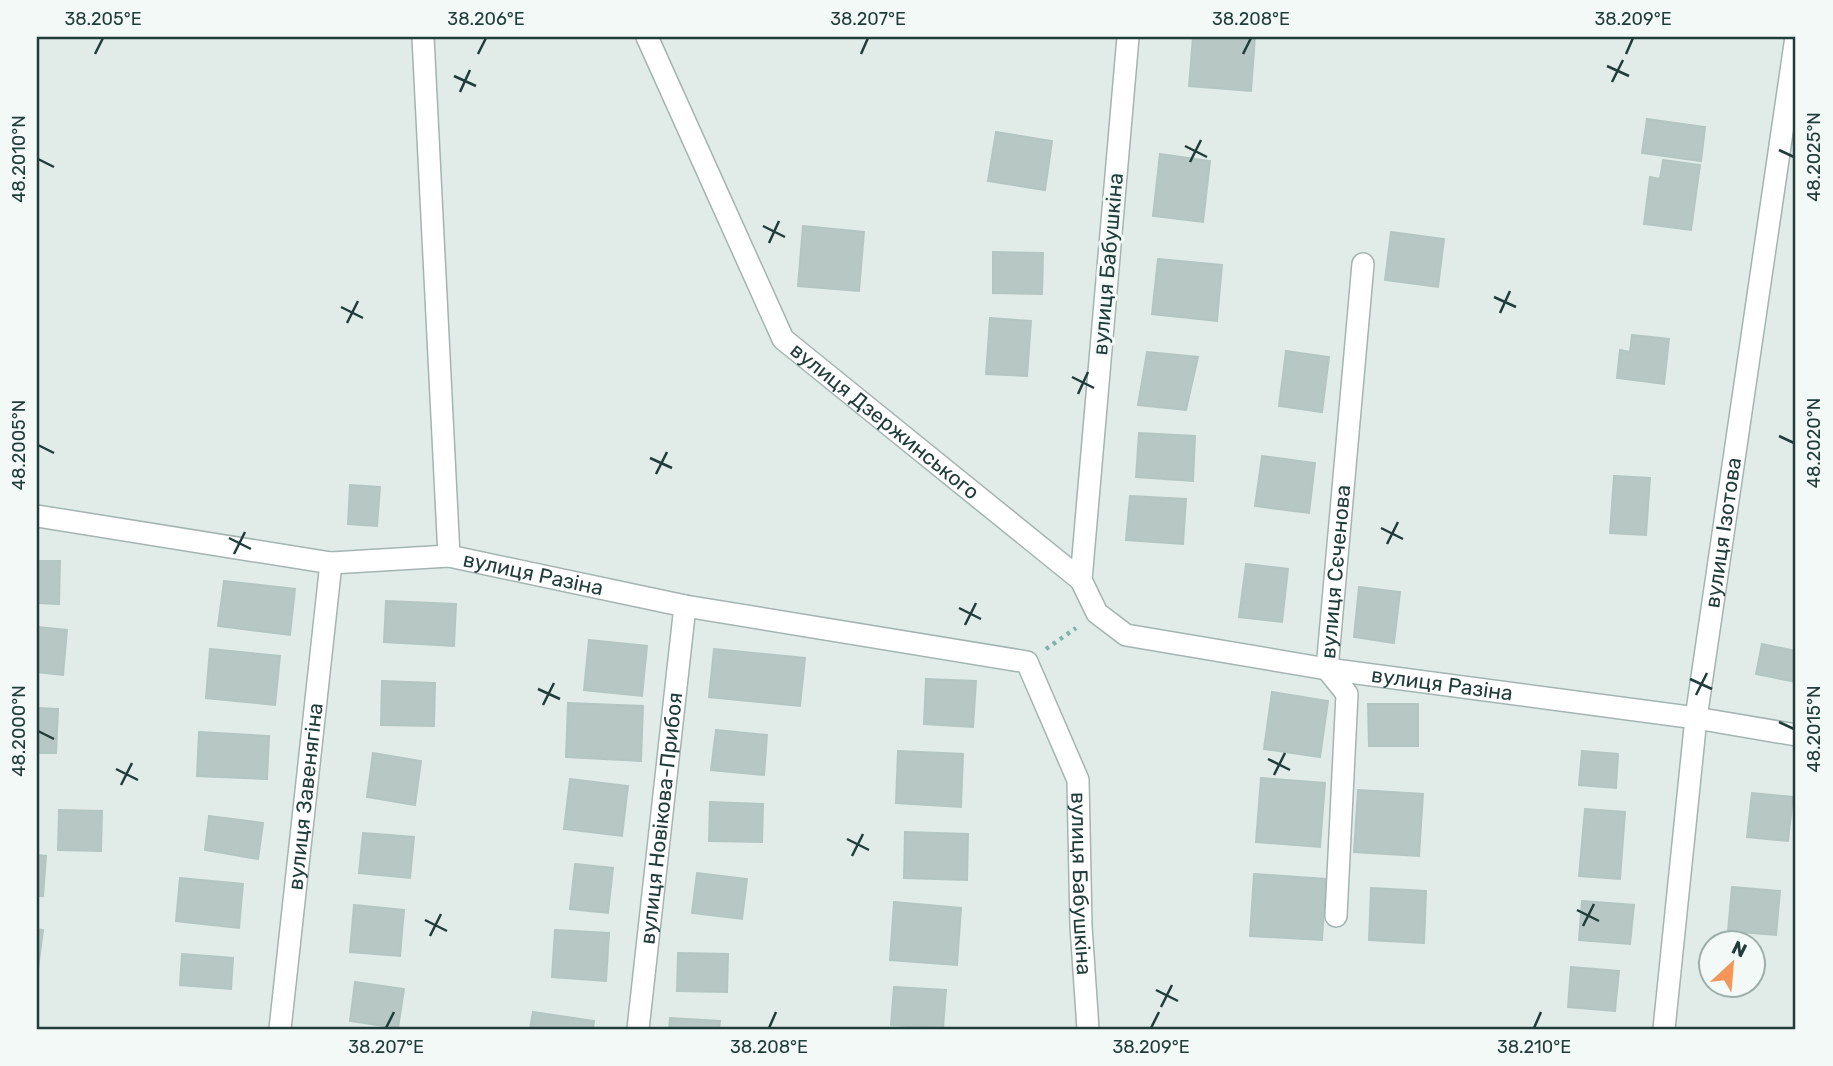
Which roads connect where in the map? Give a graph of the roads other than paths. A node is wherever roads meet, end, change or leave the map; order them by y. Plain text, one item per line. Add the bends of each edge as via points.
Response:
1 (423, 37) edge
2 (647, 37) edge
3 (1128, 37) edge
4 (1796, 37) edge
5 (1363, 264) dead end
6 (37, 516) edge
7 (449, 556) junction
8 (331, 563) junction
9 (1081, 580) junction
10 (685, 606) junction
11 (1027, 662) joint
12 (1327, 669) junction
13 (1696, 718) junction
14 (1796, 734) edge
15 (1336, 916) dead end
16 (280, 1029) edge
17 (638, 1029) edge
18 (1088, 1029) edge
19 (1664, 1029) edge

1 - 7 street
2 - 9 street, вулиця Дзержинського via 783,339
3 - 9 street, вулиця Бабушкіна
4 - 13 street, вулиця Ізотова
5 - 12 street, вулиця Сєченова
6 - 8 street, вулиця Разіна
7 - 8 street, вулиця Разіна
7 - 10 street, вулиця Разіна
8 - 16 street, вулиця Завенягіна
9 - 12 street, вулиця Разіна via 1097,613 1126,635
10 - 11 street, вулиця Разіна
10 - 17 street, вулиця Новікова-Прибоя
11 - 18 street, вулиця Бабушкіна via 1078,779
12 - 13 street, вулиця Разіна
12 - 15 street, вулиця Сєченова via 1347,694
13 - 14 street, вулиця Разіна
13 - 19 street, вулиця Ізотова

